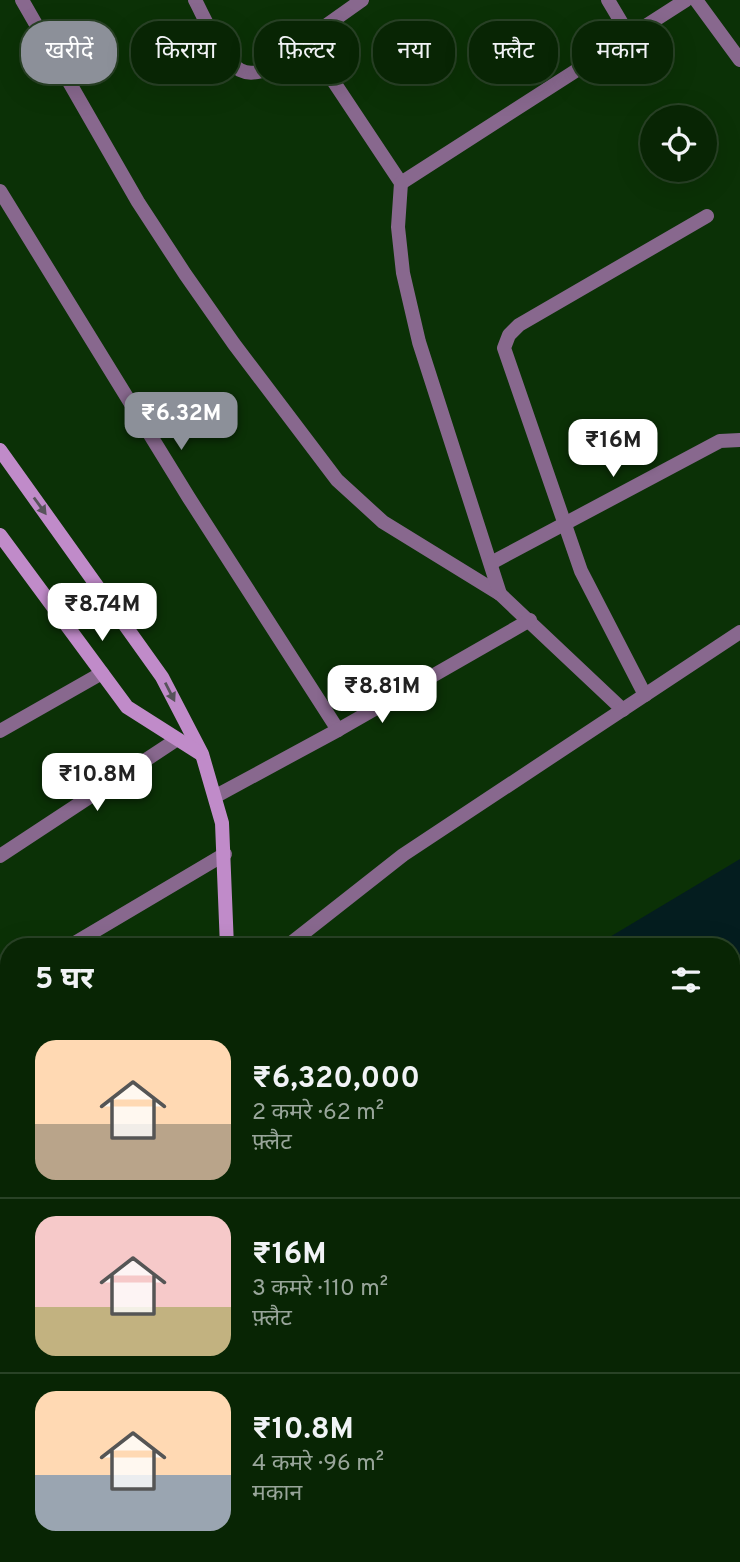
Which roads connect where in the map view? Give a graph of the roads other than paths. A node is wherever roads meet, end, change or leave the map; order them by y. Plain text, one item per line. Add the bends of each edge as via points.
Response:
1 (22, 0) edge
2 (195, 0) edge
3 (362, 0) edge
4 (608, 0) edge
5 (686, 0) edge
6 (696, 0) edge
7 (333, 21) edge
8 (620, 21) edge
9 (654, 21) edge
10 (740, 60) edge
11 (254, 72) edge
12 (572, 74) edge
13 (335, 84) edge
14 (401, 183) junction
15 (0, 191) edge
16 (707, 216) dead end
17 (740, 440) edge
18 (0, 450) edge
19 (565, 525) junction
20 (0, 535) edge
21 (491, 563) junction
22 (500, 594) junction
23 (530, 620) junction
24 (740, 632) edge
25 (102, 674) junction
26 (645, 695) junction
27 (623, 710) junction
28 (338, 730) junction
29 (0, 731) edge
30 (176, 740) junction
31 (202, 754) junction
32 (216, 796) junction
33 (225, 854) junction
34 (0, 856) edge
35 (83, 938) edge
36 (227, 938) edge
37 (297, 938) edge

1 - 22 street via 184,274 330,471 383,522
2 - 11 street via 225,53 241,71
3 - 7 street
4 - 8 street
5 - 9 street
6 - 10 street
12 - 14 street
13 - 14 street
14 - 21 street via 402,273 419,342
15 - 28 street
16 - 19 street via 509,335 504,348 507,361
17 - 19 street via 720,441
18 -> 31 street via 162,677
19 - 21 street
19 - 26 street via 581,571
20 - 25 street
21 - 22 street
22 - 23 street
23 - 27 street
23 - 28 street
24 - 26 street
25 - 29 street
25 - 30 street via 127,707
26 - 27 street
27 - 37 street via 403,855
28 - 32 street
30 - 31 street
30 - 34 street
31 - 32 street
32 - 33 street
33 - 35 street
33 - 36 street

